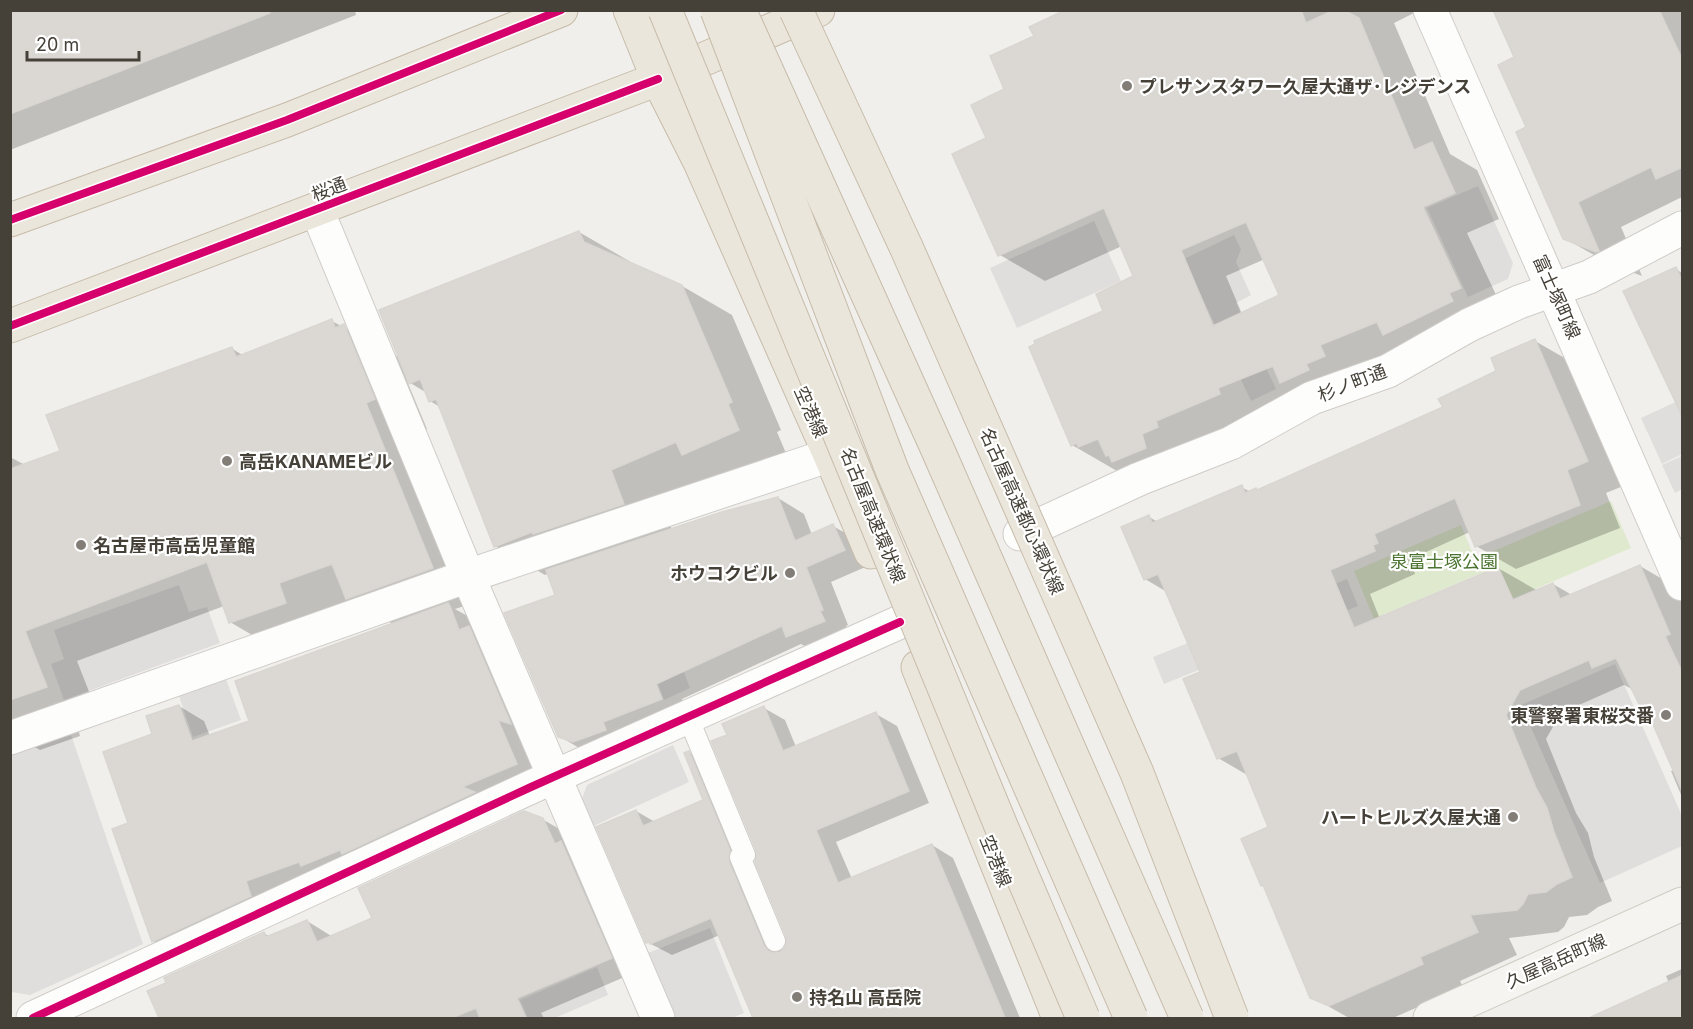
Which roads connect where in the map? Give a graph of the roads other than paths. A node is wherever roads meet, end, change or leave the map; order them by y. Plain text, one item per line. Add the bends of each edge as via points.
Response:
1 (561, 10) edge
2 (630, 10) edge
3 (665, 10) edge
4 (717, 10) edge
5 (737, 10) edge
6 (1430, 10) edge
7 (805, 12) edge
8 (658, 79) junction
9 (317, 210) junction
10 (10, 220) edge
11 (1683, 228) edge
12 (1553, 290) junction
13 (10, 326) edge
14 (830, 455) junction
15 (1020, 534) junction
16 (468, 576) junction
17 (1683, 584) edge
18 (900, 622) junction
19 (688, 717) junction
20 (10, 738) edge
21 (555, 776) junction
22 (1683, 904) edge
23 (775, 941) dead end
24 (33, 1018) edge
25 (658, 1018) edge
26 (1059, 1018) edge
27 (1083, 1018) edge
28 (1131, 1018) edge
29 (1187, 1018) edge
30 (1223, 1018) edge
31 (1232, 1018) edge
32 (1430, 1018) edge

1 - 10 highway via 287,120
2 - 8 highway, 空港線
3 - 27 highway, 名古屋高速環状線, bridge
4 - 28 highway, bridge via 892,471
5 - 29 highway, bridge via 937,448
6 - 12 street, 富士塚町線
7 - 8 highway, 桜通
7 - 15 highway
7 - 31 highway, 名古屋高速都心環状線, bridge via 1137,773
8 - 9 highway, 桜通
8 - 14 highway, 空港線 via 700,162
9 - 13 highway, 桜通
9 - 16 street
11 - 12 street, 杉ノ町通 via 1589,277
12 - 15 street, 杉ノ町通 via 1469,325 1388,371 1312,398 1231,443 1139,478
12 - 17 street, 富士塚町線
14 - 16 street
14 - 18 highway, 空港線
15 - 30 highway
16 - 20 street
16 - 21 street
18 - 19 street
18 - 26 highway, 空港線
19 - 21 street
19 - 23 lane via 746,855 740,857
21 - 24 street
21 - 25 street
22 - 32 street, 久屋高岳町線

